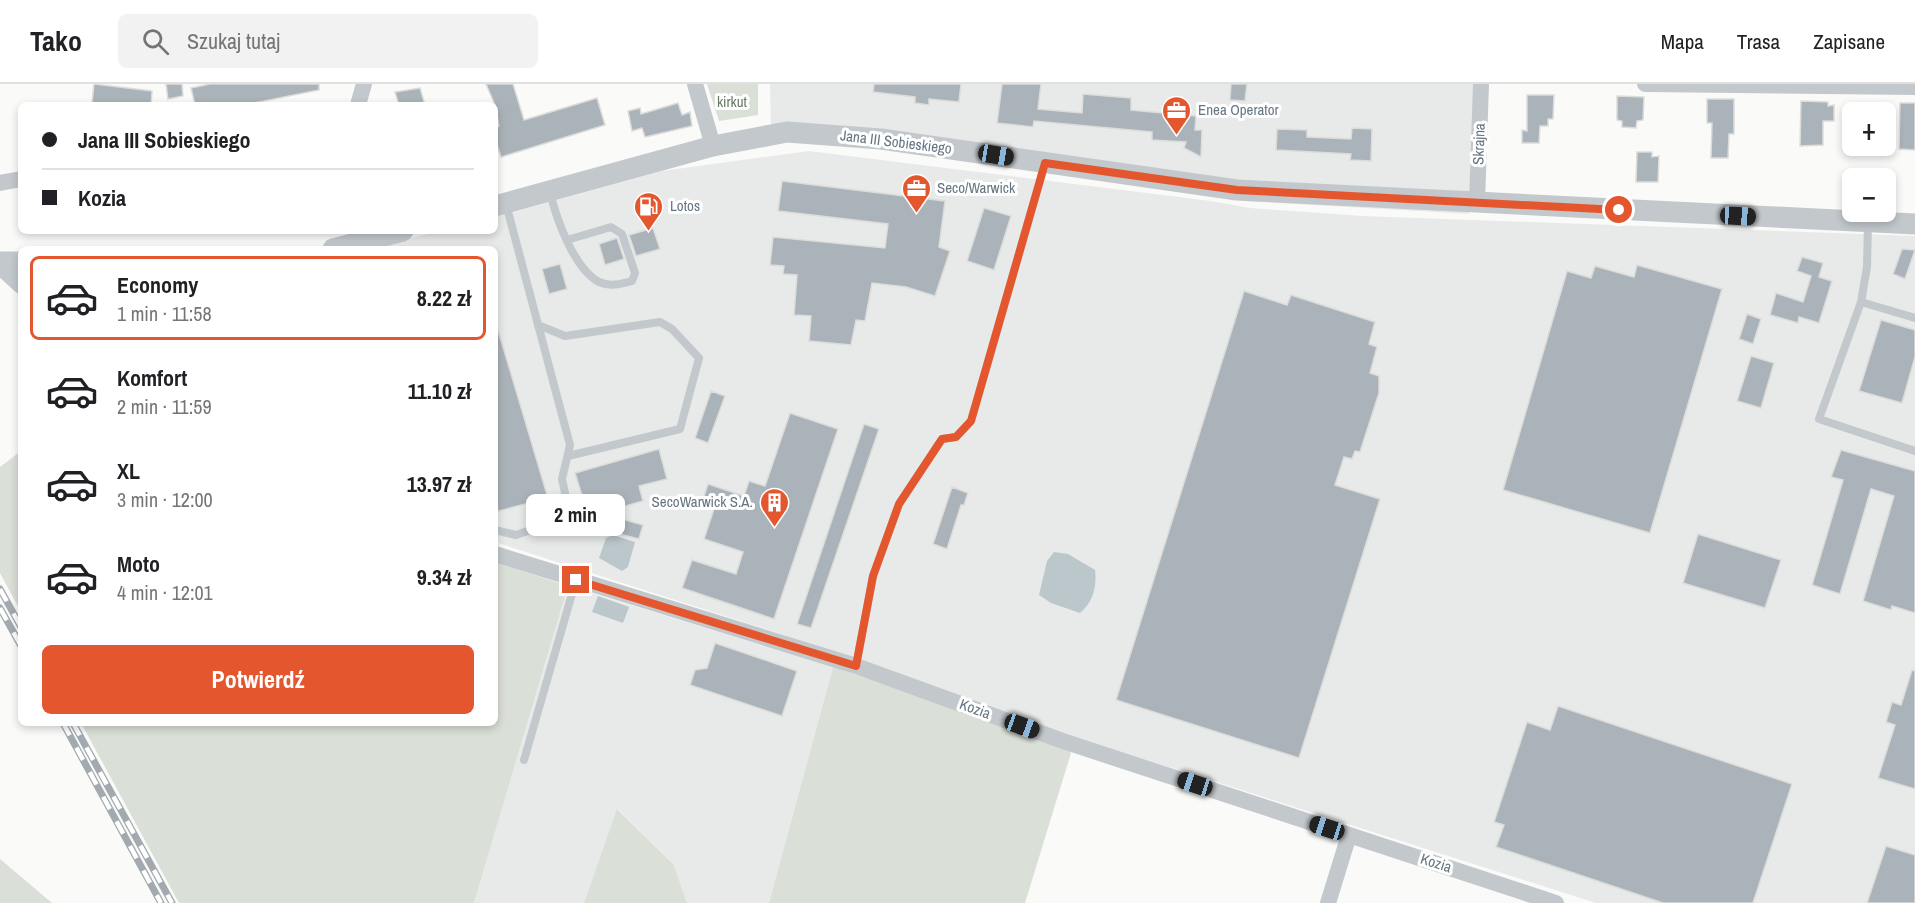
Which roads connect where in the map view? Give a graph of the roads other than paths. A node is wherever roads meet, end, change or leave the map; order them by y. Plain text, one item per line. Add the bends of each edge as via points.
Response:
1 (364, 84) edge
2 (695, 84) edge
3 (1481, 84) edge
4 (1645, 84) edge
5 (1915, 87) edge
6 (359, 102) edge
7 (713, 146) junction
8 (1045, 163) junction
9 (18, 180) edge
10 (0, 183) edge
11 (550, 191) junction
12 (1477, 203) junction
13 (500, 205) edge
14 (1842, 221) edge
15 (1868, 222) joint
16 (1915, 224) edge
17 (391, 234) edge
18 (567, 240) junction
19 (345, 246) edge
20 (0, 262) edge
21 (18, 262) edge
22 (0, 267) edge
23 (18, 283) edge
24 (1861, 302) junction
25 (1915, 318) edge
26 (538, 325) junction
27 (1915, 451) edge
28 (567, 456) junction
29 (570, 516) junction
30 (593, 516) dead end
31 (498, 531) edge
32 (498, 555) edge
33 (576, 580) junction
34 (856, 666) junction
35 (524, 760) dead end
36 (1349, 835) junction
37 (1328, 903) edge
38 (1556, 903) edge

1 - 6 street
2 - 7 street
3 - 12 street, Skrajna
4 - 5 street
7 - 8 street, Jana III Sobieskiego via 766,134 819,133
7 - 11 street, Jana III Sobieskiego
8 - 12 street, Jana III Sobieskiego via 1237,190
8 - 34 lane via 971,421 956,437 942,439 899,504 873,576
9 - 10 street
11 - 13 street, Jana III Sobieskiego
11 - 18 lane
12 - 14 street, Jana III Sobieskiego
13 - 26 lane
15 - 16 street, Jana III Sobieskiego
15 - 24 lane
17 - 19 street
18 - 18 lane via 582,267 598,282 613,285 632,281 635,273 622,234 611,227
20 - 21 street
22 - 23 street
24 - 25 lane
24 - 27 lane via 1819,419
26 - 28 lane via 570,445
26 - 28 lane via 565,336 660,322 699,358 680,429
28 - 29 lane via 562,479
29 - 30 lane
29 - 31 lane via 516,535
32 - 33 street, Kozia
33 - 34 street, Kozia
33 - 35 lane
34 - 36 street, Kozia via 1063,741
36 - 37 street
36 - 38 street, Kozia

